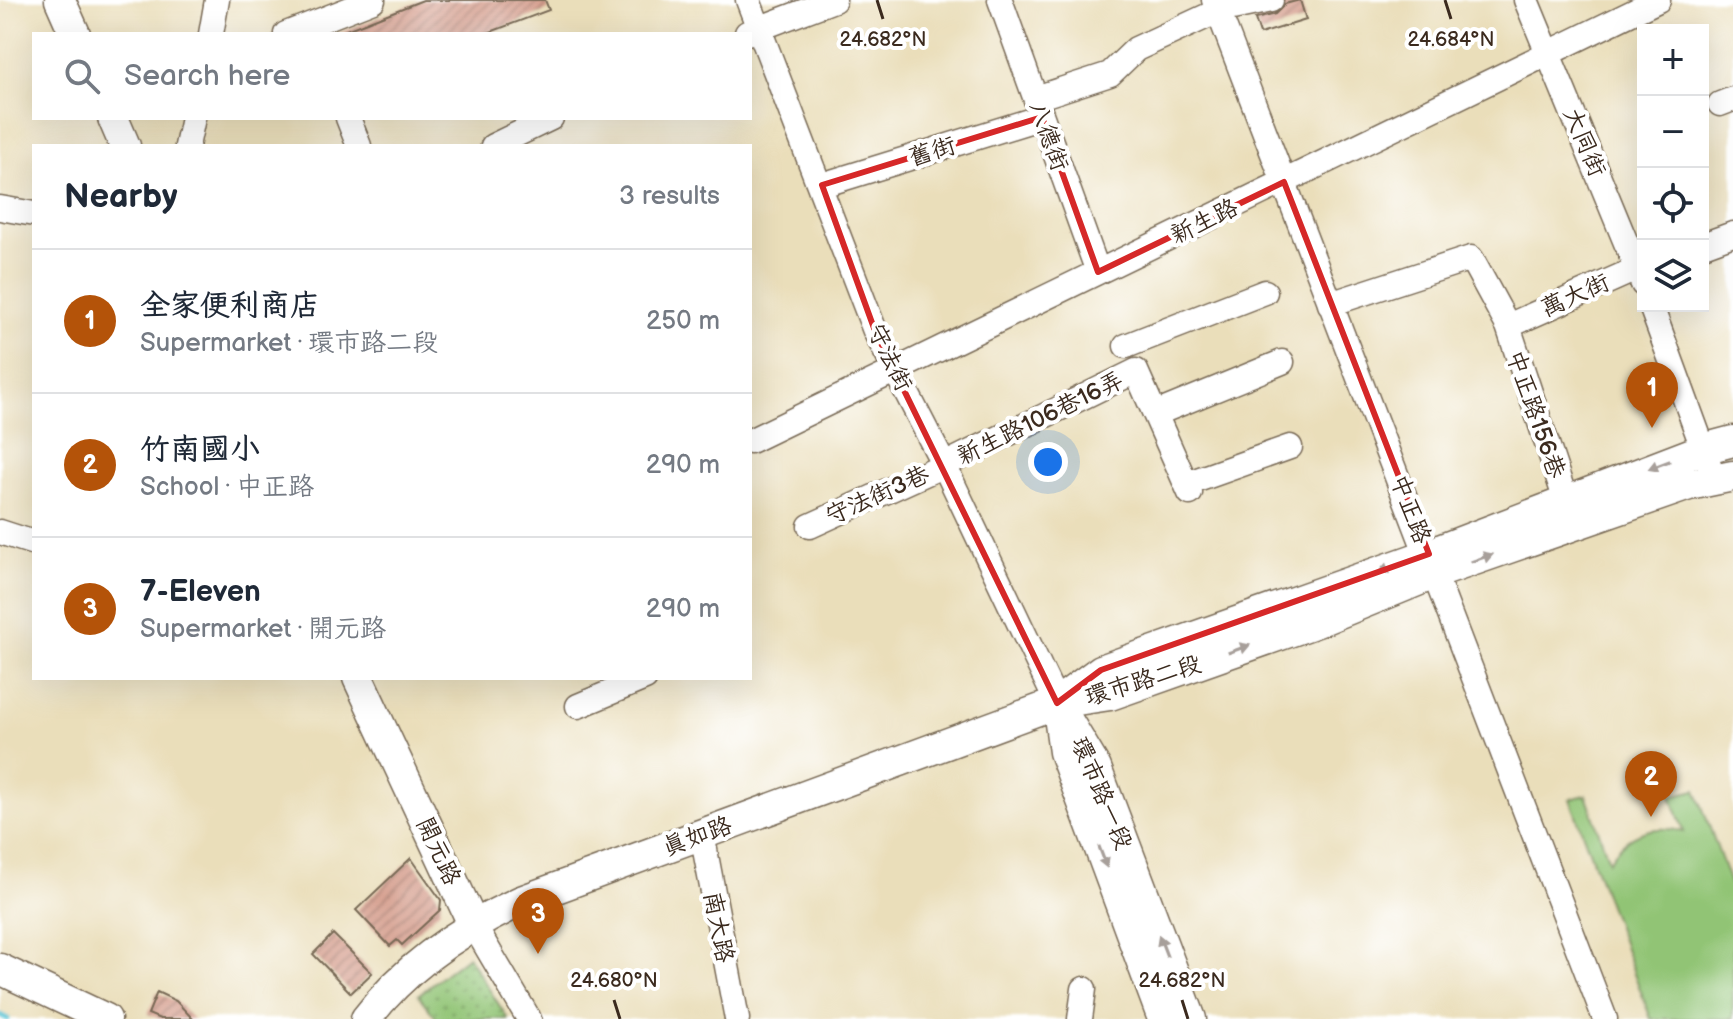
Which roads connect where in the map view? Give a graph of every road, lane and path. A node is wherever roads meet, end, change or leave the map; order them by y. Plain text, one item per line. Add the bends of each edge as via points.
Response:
1 (60, 0) edge
2 (217, 0) edge
3 (373, 0) edge
4 (748, 0) edge
5 (834, 0) edge
6 (1000, 0) edge
7 (1271, 0) edge
8 (1526, 0) edge
9 (1658, 0) edge
10 (1216, 6) edge
11 (313, 29) edge
12 (752, 31) edge
13 (74, 32) edge
14 (211, 32) edge
15 (1548, 53) junction
16 (1039, 107) junction
17 (114, 120) edge
18 (193, 120) edge
19 (349, 120) edge
20 (547, 120) edge
21 (124, 144) edge
22 (187, 144) edge
23 (358, 144) edge
24 (497, 144) edge
25 (1284, 182) junction
26 (822, 185) junction
27 (0, 208) edge
28 (32, 214) edge
29 (1733, 234) edge
30 (1709, 243) edge
31 (1637, 263) edge
32 (1098, 272) junction
33 (1637, 274) edge
34 (1265, 292) dead end
35 (1330, 304) junction
36 (1653, 312) edge
37 (1508, 326) junction
38 (1126, 346) dead end
39 (1282, 362) dead end
40 (897, 373) junction
41 (1155, 414) junction
42 (752, 440) edge
43 (1733, 441) edge
44 (1290, 447) dead end
45 (1703, 449) junction
46 (944, 465) junction
47 (1724, 479) edge
48 (1566, 501) junction
49 (810, 526) dead end
50 (0, 532) edge
51 (32, 542) edge
52 (1432, 564) junction
53 (359, 680) edge
54 (640, 680) edge
55 (1057, 703) junction
56 (578, 706) dead end
57 (702, 834) junction
58 (473, 924) junction
59 (0, 969) edge
60 (1084, 989) dead end
61 (106, 1019) edge
62 (366, 1019) edge
63 (529, 1019) edge
64 (736, 1019) edge
65 (1080, 1019) edge
66 (1163, 1019) edge
67 (1191, 1019) edge
68 (1605, 1019) edge

1 - 13 main road
2 - 14 street
3 - 11 street
4 - 12 street, 守法街
5 - 12 street
6 - 16 street, 八德街
7 - 10 street, 舊街
8 - 15 street, 大同街
9 - 15 street, 新生路
10 - 16 street, 舊街 via 1136,49 1110,74
10 - 25 street, 中正路
12 - 26 street, 守法街
15 - 25 street, 新生路
15 - 31 street, 大同街
16 - 26 street, 舊街
16 - 32 street, 八德街
17 - 21 main road
18 - 22 street
19 - 23 street
20 - 24 street
25 - 32 street, 新生路
25 - 35 street, 中正路
26 - 40 street, 守法街 via 875,331
27 - 28 street
29 - 30 street
32 - 40 street, 新生路
33 - 37 street, 萬大街
34 - 38 street
35 - 37 street, 中正路156巷 via 1471,258
35 - 52 street, 中正路
36 - 45 street
37 - 48 street, 中正路156巷
39 - 41 street
40 - 42 street, 新生路
40 - 46 street, 守法街
41 - 44 street via 1188,488
41 - 46 street, 新生路106巷16弄 via 1136,371
43 - 45 main road, 環市路二段
45 - 47 street
45 -> 48 main road, 環市路二段
46 - 49 street, 守法街3巷
46 - 55 street, 守法街
52 -> 47 main road, 環市路二段 via 1689,485
48 - 52 main road, 環市路二段
50 - 51 street
52 - 55 main road, 環市路二段 via 1317,622 1110,695
52 - 68 street, 中正路
53 - 58 main road, 開元路
54 - 56 street
55 - 57 main road, 真如路
55 -> 66 main road, 環市路一段 via 1064,752
67 -> 55 main road, 環市路一段 via 1096,768
57 - 58 main road, 真如路
57 - 64 street, 南大路
58 - 62 main road, 真如路
58 - 63 street, 開元路
59 - 61 main road
60 - 65 street

